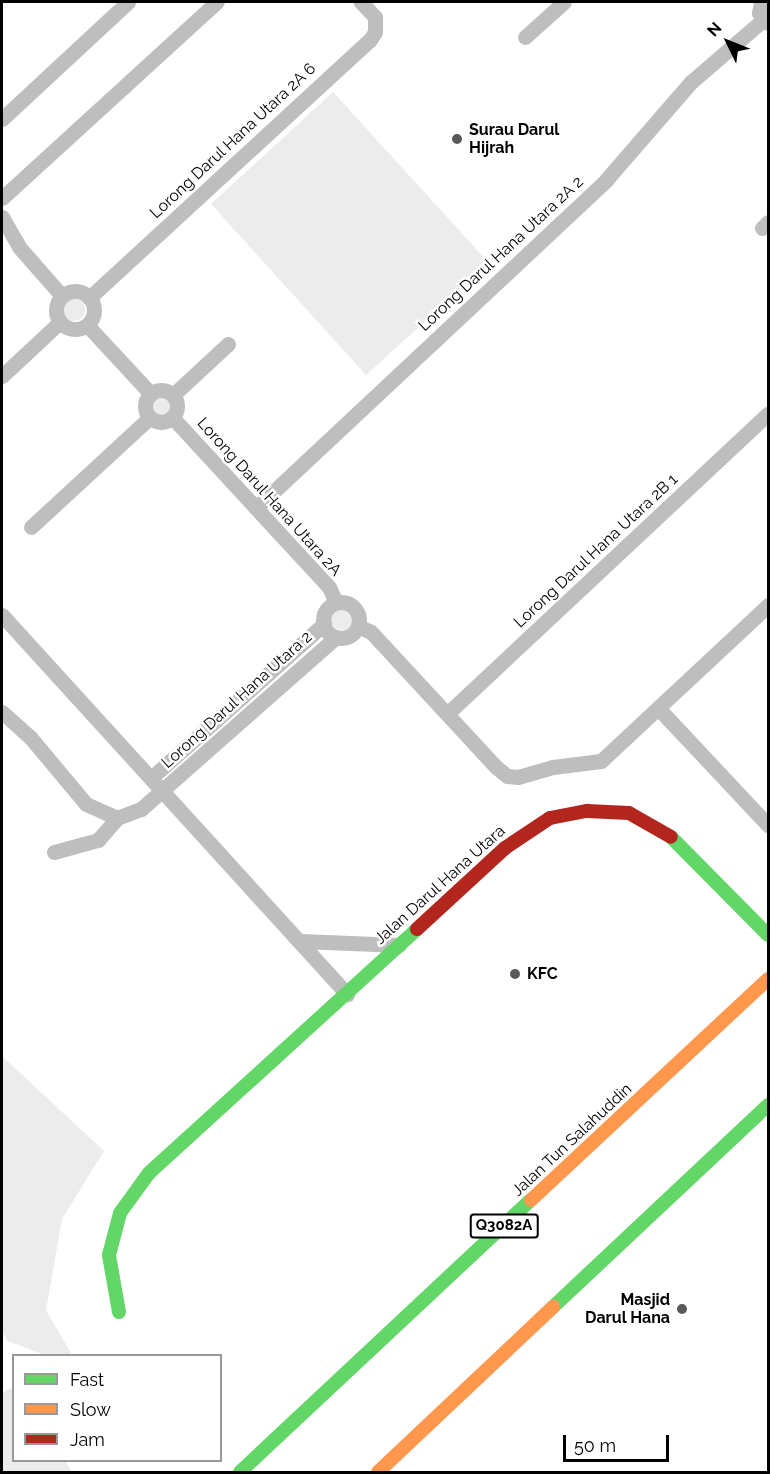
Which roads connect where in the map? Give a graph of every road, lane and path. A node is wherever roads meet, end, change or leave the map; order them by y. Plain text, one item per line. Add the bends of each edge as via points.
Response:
1 (128, 2) edge
2 (217, 2) edge
3 (363, 2) edge
4 (564, 2) edge
5 (761, 2) edge
6 (766, 22) edge
7 (525, 37) dead end
8 (2, 119) edge
9 (2, 198) edge
10 (2, 217) edge
11 (2, 234) edge
12 (19, 247) junction
13 (62, 296) junction
14 (89, 298) junction
15 (60, 322) junction
16 (87, 325) junction
17 (228, 344) dead end
18 (2, 376) edge
19 (151, 394) junction
20 (173, 395) junction
21 (768, 414) edge
22 (150, 417) junction
23 (172, 417) junction
24 (256, 508) junction
25 (31, 527) dead end
26 (336, 603) junction
27 (768, 605) edge
28 (2, 615) edge
29 (324, 624) junction
30 (358, 626) junction
31 (336, 637) junction
32 (658, 708) junction
33 (2, 712) edge
34 (448, 713) junction
35 (151, 778) junction
36 (163, 791) junction
37 (117, 818) junction
38 (768, 825) edge
39 (54, 852) dead end
40 (768, 935) edge
41 (300, 941) junction
42 (399, 945) junction
43 (768, 980) edge
44 (347, 994) junction
45 (768, 1105) edge
46 (119, 1312) dead end
47 (240, 1473) edge
48 (378, 1473) edge

1 - 8 street
2 - 9 street
3 - 14 street, Lorong Darul Hana Utara 2A 6 via 377,24 370,40
4 - 7 street
5 - 6 street
6 - 24 street, Lorong Darul Hana Utara 2A 2 via 691,82 606,180
10 - 12 street
11 - 12 street
12 - 13 street
13 - 14 street via 74,291
13 - 15 street via 56,307
14 - 16 street via 94,312
15 - 16 street via 72,329
15 - 18 street
16 - 19 street
17 - 20 street
19 - 20 street via 164,390
19 - 22 street via 146,404
20 - 23 street via 177,404
21 - 34 street, Lorong Darul Hana Utara 2B 1
22 - 23 street via 162,422
22 - 25 street
23 - 24 street, Lorong Darul Hana Utara 2A
24 - 26 street, Lorong Darul Hana Utara 2A via 329,587
26 - 29 street via 325,612
26 - 30 street via 354,608
27 - 32 street
28 - 35 street
29 - 31 street
29 - 35 street, Lorong Darul Hana Utara 2
30 - 31 street via 348,636
30 - 34 street via 371,632
31 - 36 street, Lorong Darul Hana Utara 2
32 - 34 street via 601,761 553,767 518,777 507,776 496,767
32 - 38 street
33 - 37 street via 45,753 86,804
35 - 36 street
36 - 37 street, Lorong Darul Hana Utara 2 via 141,809
36 - 41 street
37 - 39 street via 98,840
40 - 42 main road, Jalan Darul Hana Utara via 669,835 629,813 587,810 550,818 505,848
41 - 42 street
41 - 44 street
42 - 44 main road, Jalan Darul Hana Utara
43 - 47 main road, Jalan Tun Salahuddin / Q3082A
44 - 46 main road, Jalan Darul Hana Utara via 149,1173 120,1213 109,1255
45 - 48 main road

